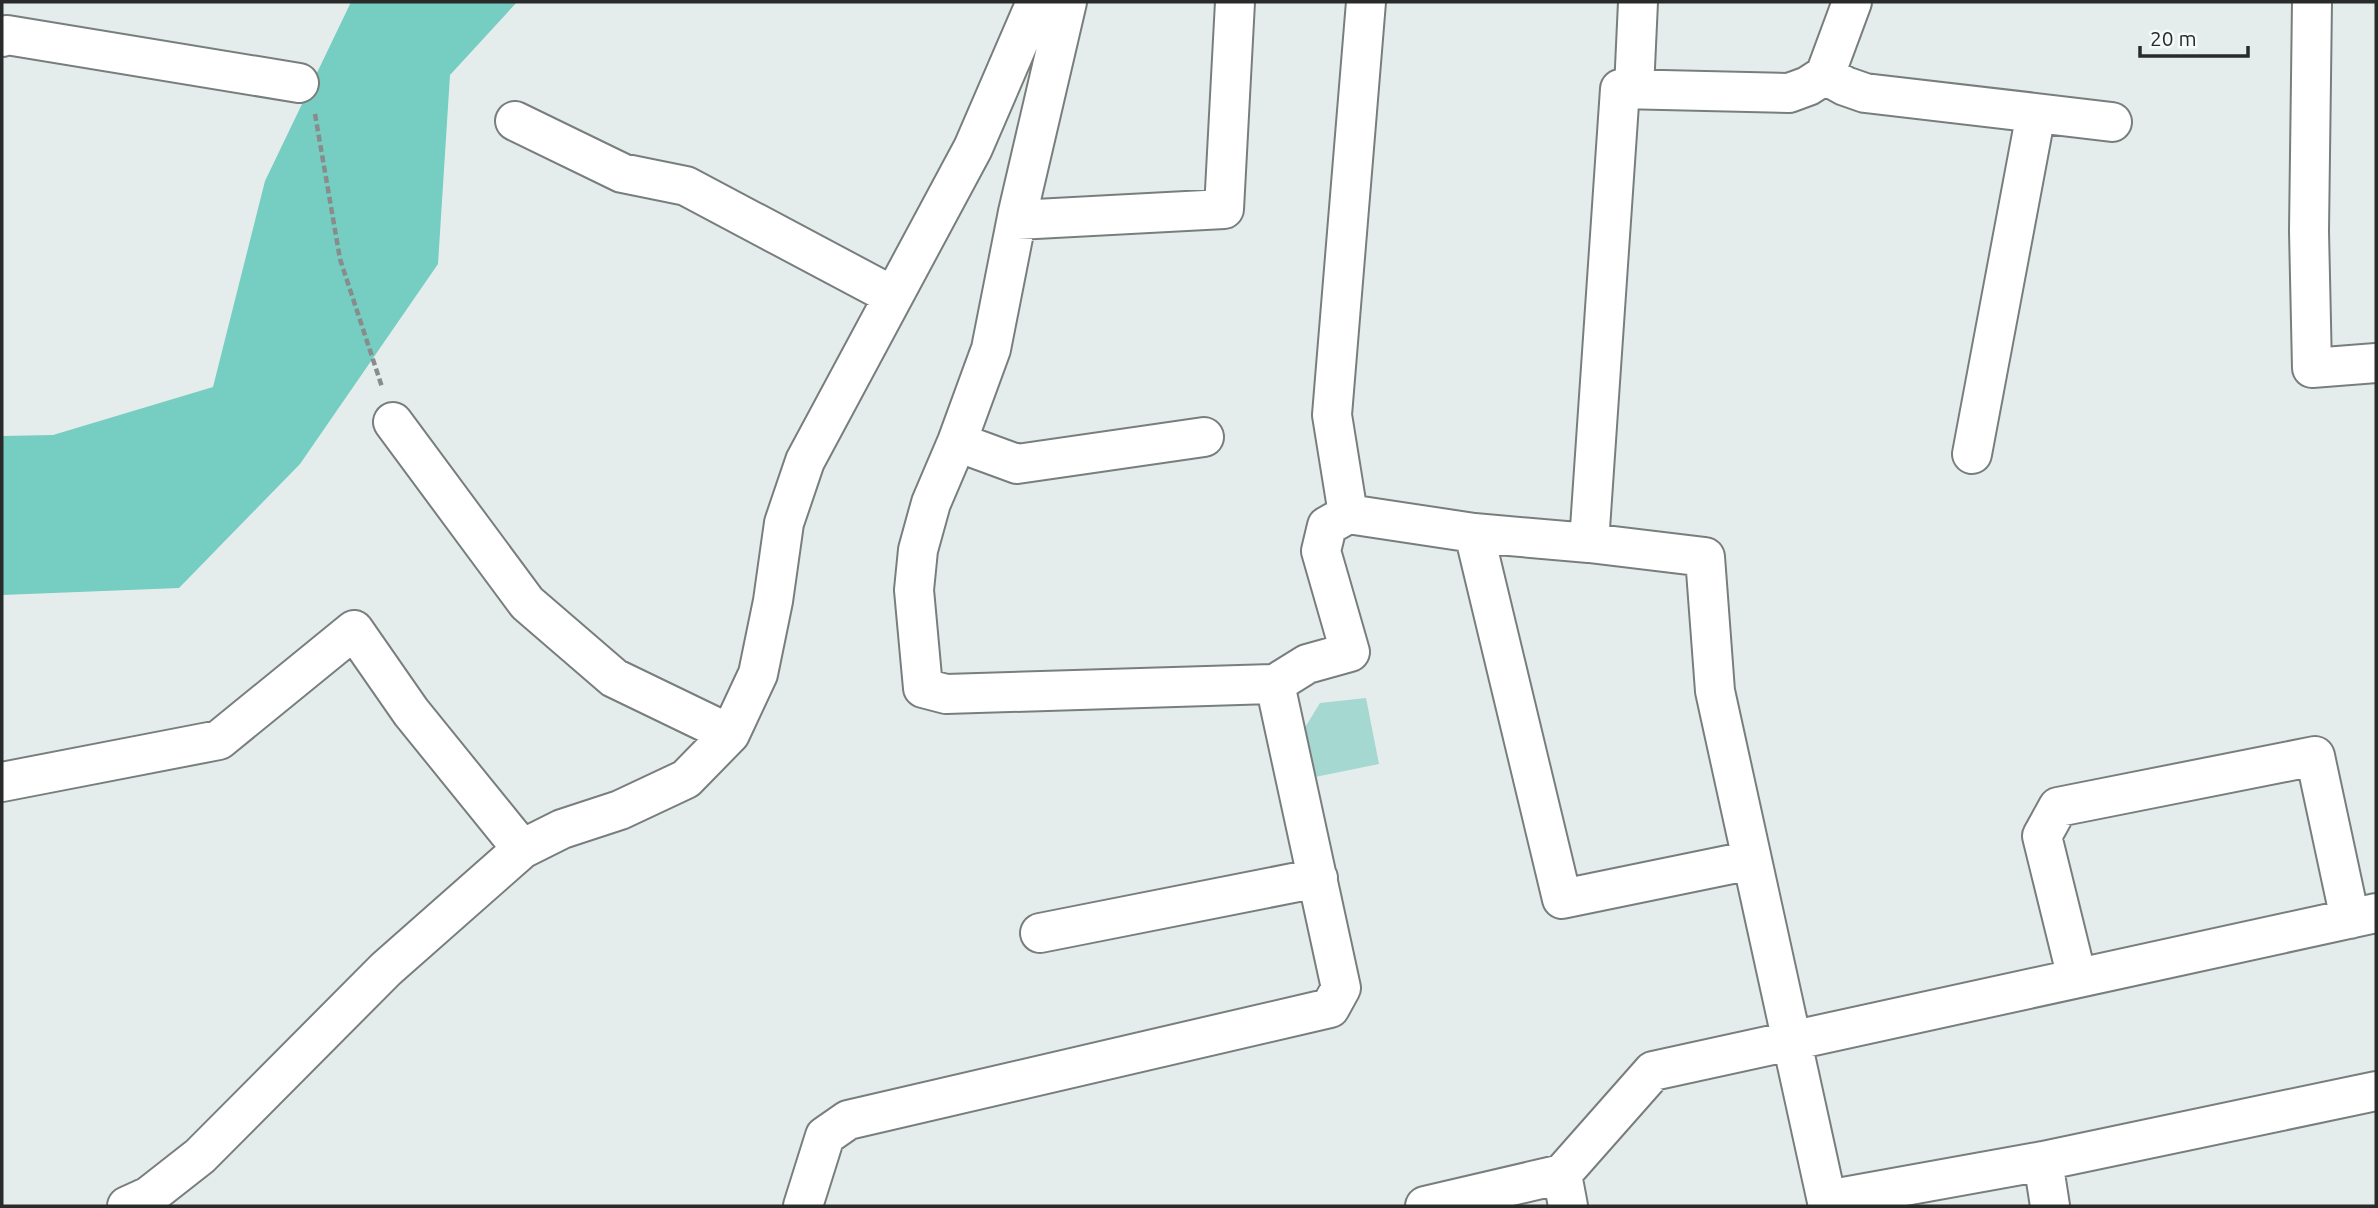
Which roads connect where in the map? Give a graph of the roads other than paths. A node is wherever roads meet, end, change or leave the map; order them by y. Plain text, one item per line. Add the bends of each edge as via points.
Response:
1 (1036, 2) edge
2 (1067, 2) edge
3 (1235, 2) edge
4 (1366, 2) edge
5 (1639, 2) edge
6 (1852, 2) edge
7 (2312, 2) edge
8 (2, 37) edge
9 (1825, 75) junction
10 (299, 83) road end
11 (1634, 89) junction
12 (2036, 113) junction
13 (515, 121) dead end
14 (2112, 122) dead end
15 (1017, 220) junction
16 (893, 296) junction
17 (2376, 363) edge
18 (393, 422) road end
19 (1204, 437) dead end
20 (957, 442) junction
21 (1972, 454) dead end
22 (1348, 514) junction
23 (1474, 533) junction
24 (1589, 543) junction
25 (1275, 684) junction
26 (730, 734) junction
27 (2, 782) edge
28 (522, 849) junction
29 (1752, 860) junction
30 (1318, 878) junction
31 (2363, 916) edge
32 (1040, 933) dead end
33 (2077, 978) junction
34 (1790, 1040) junction
35 (2376, 1091) edge
36 (2043, 1161) junction
37 (1565, 1190) edge
38 (1827, 1203) edge
39 (127, 1206) edge
40 (803, 1206) edge
41 (1425, 1206) edge
42 (2050, 1206) edge

1 - 16 street via 973,148
2 - 15 street
3 - 15 street via 1224,209
4 - 22 street via 1332,415
5 - 11 street
6 - 9 street
7 - 17 street via 2312,368
8 - 10 street
9 - 11 street via 1789,93
9 - 12 street via 1865,93
11 - 24 street via 1620,89
12 - 14 street
12 - 21 street
13 - 16 street via 622,173 686,186
15 - 20 street via 990,349
16 - 26 street via 805,461 784,523 758,674
18 - 26 street via 527,603 614,678
19 - 20 street via 1017,464
20 - 25 street via 931,503 918,550 914,590 923,688 946,694
22 - 23 street
22 - 25 street via 1327,526 1321,551 1350,652 1307,664
23 - 24 street
23 - 29 street via 1562,899
24 - 29 street via 1705,557 1715,691
25 - 30 street
26 - 28 street via 686,779
27 - 28 street via 219,740 354,630 411,712
28 - 39 street via 386,969 200,1156
29 - 34 street
30 - 32 street
30 - 40 street via 1340,988 1330,1008 848,1120 825,1136
31 - 33 street
31 - 33 street via 2315,756 2058,807 2042,836
33 - 34 street
34 - 37 street via 1653,1071
34 - 38 street
35 - 36 street
36 - 38 street
36 - 42 street
37 - 41 street

